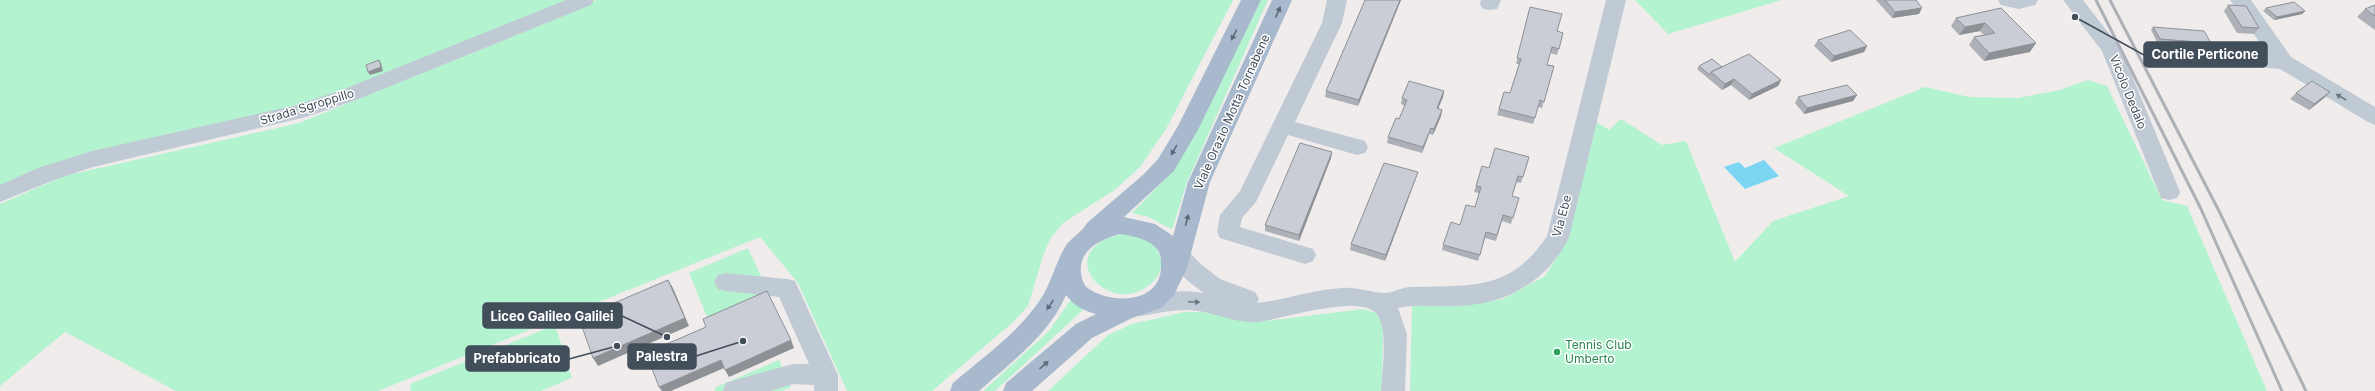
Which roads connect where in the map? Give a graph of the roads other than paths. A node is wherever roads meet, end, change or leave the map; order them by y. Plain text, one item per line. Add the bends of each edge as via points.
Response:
1 (584, 0) edge
2 (1251, 0) edge
3 (1282, 0) edge
4 (1337, 0) edge
5 (1616, 0) edge
6 (2073, 0) edge
7 (2240, 0) edge
8 (2162, 51) dead end
9 (2284, 62) junction
10 (2375, 117) edge
11 (1283, 126) junction
12 (1357, 147) dead end
13 (2169, 192) dead end
14 (0, 194) edge
15 (1077, 248) junction
16 (1305, 255) dead end
17 (1173, 257) junction
18 (726, 282) dead end
19 (1382, 304) junction
20 (1280, 307) junction
21 (1135, 308) junction
22 (826, 383) edge
23 (735, 391) edge
24 (962, 391) edge
25 (1015, 391) edge
26 (1393, 391) edge

1 - 14 street, Strada Sgroppillo via 356,92 299,112 92,159 46,174
2 -> 15 main road via 1188,128 1166,164 1152,180
17 -> 3 main road, Viale Orazio Motta Tornabene via 1199,182
4 - 11 street via 1332,23
5 - 19 street, Via Ebe via 1558,238 1549,254 1529,275 1509,287 1493,292 1470,297 1397,296
6 - 13 street, Vicolo Dedalo via 2111,49
7 - 9 street
8 - 9 street
10 -> 9 street
11 - 12 street
11 - 16 street via 1248,196 1231,215 1228,232
15 - 17 main road via 1106,227 1120,225 1147,229 1158,235
15 - 21 main road via 1068,269 1070,280 1082,296 1099,306 1114,310
15 -> 24 main road via 1059,290 1035,325
17 - 20 street via 1210,286 1229,295
17 - 21 main road via 1170,284 1162,293
18 - 22 street via 787,288
19 - 20 street via 1371,299 1350,297
19 - 26 street via 1390,314 1394,326
21 -> 20 street via 1164,302 1196,301 1243,312 1260,312
25 -> 21 main road via 1084,331
22 - 23 street via 793,374

